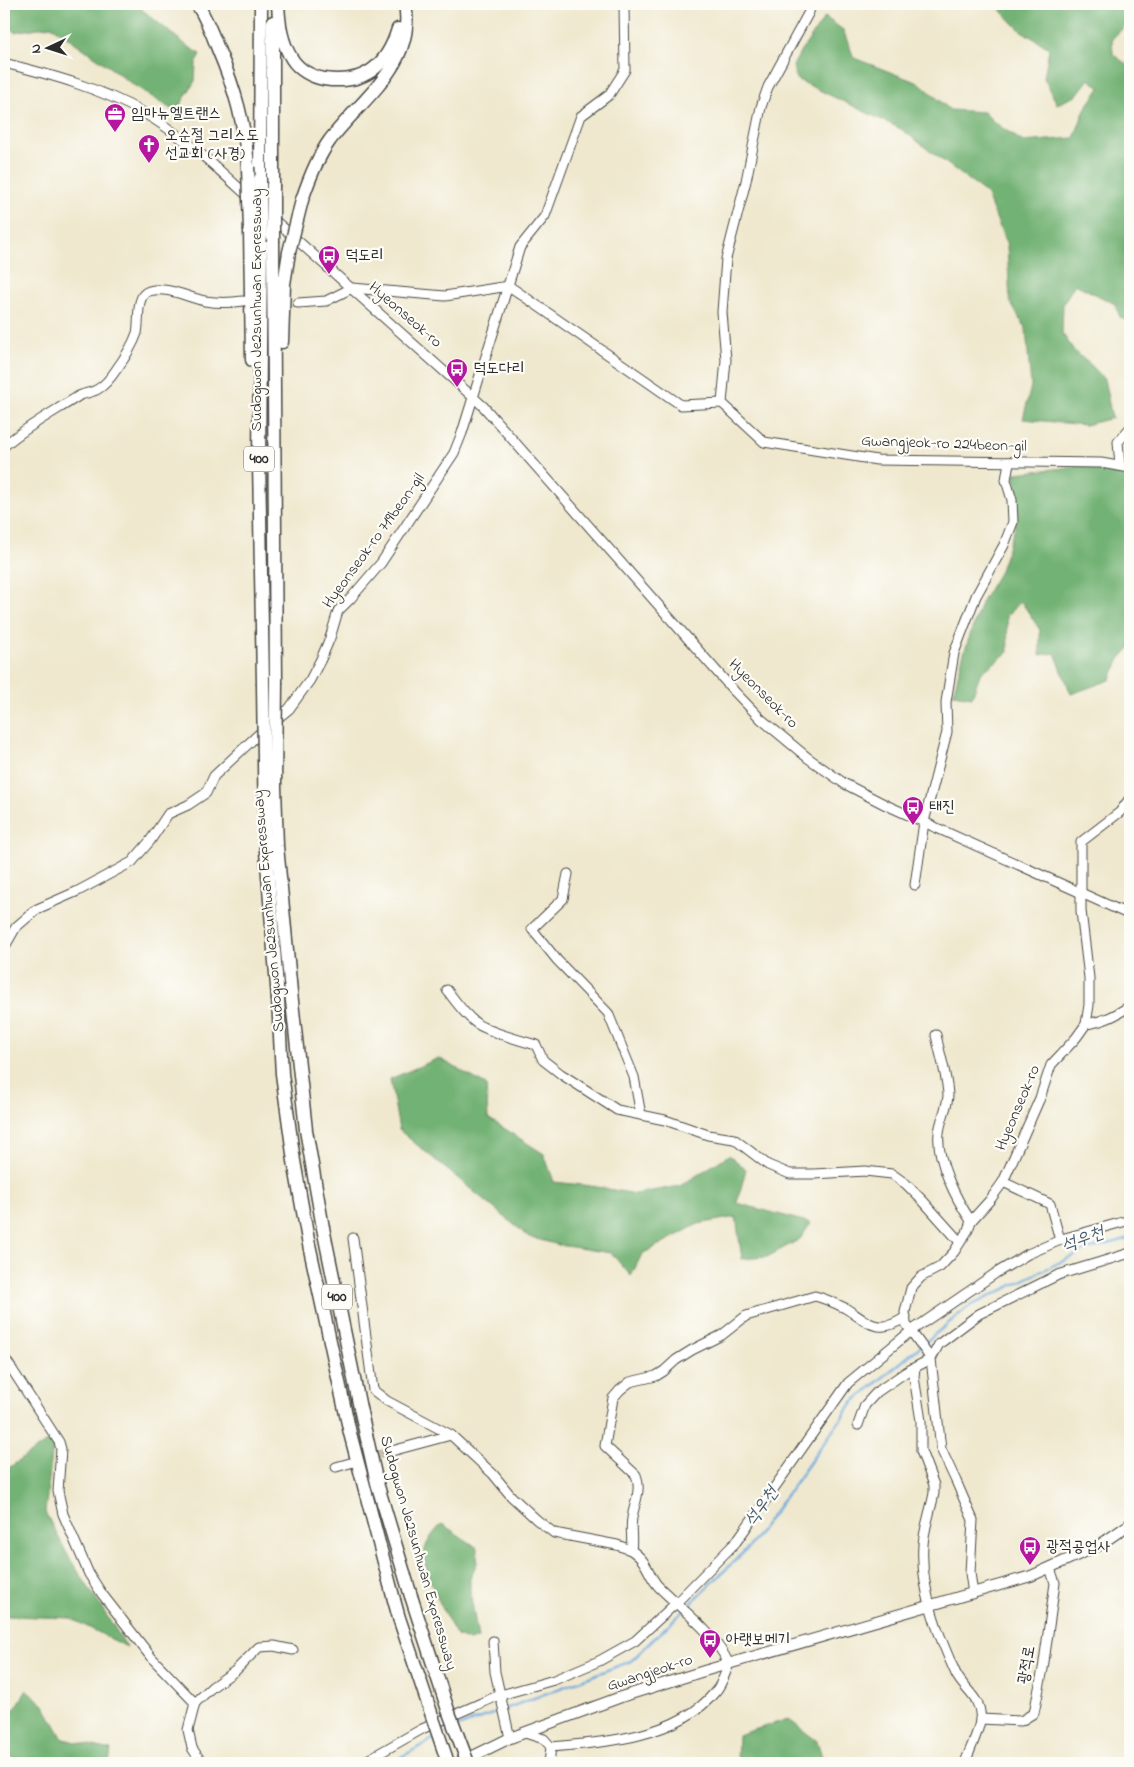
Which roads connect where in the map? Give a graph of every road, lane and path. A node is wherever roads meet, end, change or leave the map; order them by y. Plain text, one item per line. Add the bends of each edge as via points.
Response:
1 (196, 4) edge
2 (261, 4) edge
3 (273, 4) edge
4 (278, 4) edge
5 (398, 4) edge
6 (405, 4) edge
7 (624, 4) edge
8 (811, 4) edge
9 (4, 63) edge
10 (255, 233) junction
11 (509, 286) junction
12 (352, 288) junction
13 (243, 301) dead end
14 (298, 303) dead end
15 (473, 396) junction
16 (722, 403) junction
17 (1130, 428) edge
18 (4, 446) edge
19 (1009, 462) junction
20 (1120, 465) junction
21 (1130, 468) edge
22 (276, 555) junction
23 (269, 683) junction
24 (1130, 798) edge
25 (924, 822) junction
26 (568, 874) dead end
27 (915, 886) dead end
28 (1081, 893) junction
29 (1130, 915) edge
30 (4, 948) edge
31 (447, 990) dead end
32 (1130, 1006) edge
33 (1086, 1024) junction
34 (936, 1035) dead end
35 (641, 1115) junction
36 (1003, 1182) junction
37 (1130, 1220) edge
38 (971, 1221) junction
39 (353, 1238) dead end
40 (1060, 1240) junction
41 (959, 1242) junction
42 (1130, 1253) edge
43 (906, 1317) junction
44 (911, 1331) junction
45 (930, 1356) junction
46 (4, 1357) edge
47 (915, 1368) junction
48 (858, 1424) dead end
49 (451, 1435) junction
50 (388, 1452) tunnel mouth
51 (350, 1463) tunnel mouth
52 (336, 1467) dead end
53 (1130, 1524) edge
54 (630, 1550) junction
55 (1050, 1568) junction
56 (971, 1595) junction
57 (676, 1603) junction
58 (933, 1606) junction
59 (492, 1641) dead end
60 (294, 1650) dead end
61 (729, 1664) junction
62 (500, 1695) junction
63 (195, 1703) junction
64 (980, 1719) junction
65 (525, 1733) junction
66 (510, 1738) junction
67 (550, 1746) junction
68 (202, 1763) edge
69 (362, 1763) edge
70 (448, 1763) edge
71 (459, 1763) edge
72 (468, 1763) edge
73 (549, 1763) edge
74 (965, 1763) edge

1 - 10 highway, bridge via 205,16 236,94 242,119
2 - 10 highway, Sudogwon Je2sunhwan Expressway, bridge via 260,179
3 - 22 highway, Sudogwon Je2sunhwan Expressway / 400, bridge
4 - 5 highway via 280,29 293,61 317,78 336,81 353,80 367,74 380,62 394,42 399,27
6 - 22 highway, bridge via 405,30 394,66 328,142 311,174 289,252 284,294
7 - 11 street, Hyeonseok-ro 719beon-gil via 625,70 610,94 581,116 545,216 520,247
8 - 16 street via 761,107 726,259 722,312 726,360
9 - 12 street, Hyeonseok-ro via 103,92 144,113 191,145
10 - 23 highway, Sudogwon Je2sunhwan Expressway / 400 via 252,356
11 - 12 street via 445,296
11 - 15 street, Hyeonseok-ro 719beon-gil
11 - 16 street via 681,405
12 - 14 street via 326,301
12 - 15 street, Hyeonseok-ro
13 - 18 street via 217,303 168,290 144,294 140,300 137,334 117,369 103,385 22,431
15 - 25 street, Hyeonseok-ro via 761,719 845,784
15 - 30 street, Hyeonseok-ro 719beon-gil via 454,453 381,563 338,611 322,659 289,709 214,776 206,793 168,814 132,862 37,909 16,927
16 - 19 street, Gwangjeok-ro 224beon-gil via 764,442 877,460
17 - 20 street via 1118,442
19 - 20 street, Gwangjeok-ro 224beon-gil
19 - 25 street via 1006,480 1012,500 1013,522 1004,546 976,596 954,653 946,702 947,732
20 - 21 street, Gwangjeok-ro 224beon-gil
22 - 23 highway, Sudogwon Je2sunhwan Expressway / 400
23 - 70 highway, Sudogwon Je2sunhwan Expressway / 400, bridge via 265,839 282,1074 294,1161 350,1433 399,1618
23 - 72 highway, Sudogwon Je2sunhwan Expressway / 400, bridge via 277,846 306,1130 377,1482 411,1596
24 - 28 street via 1108,823 1081,842
25 - 27 street
25 - 28 street, Hyeonseok-ro
26 - 35 street via 563,898 532,929 608,1013 634,1077
28 - 29 street, Hyeonseok-ro
28 - 33 street via 1089,978
31 - 35 street via 477,1024 536,1045 543,1060 561,1074 617,1110
32 - 33 street via 1109,1018
33 - 36 street, Hyeonseok-ro via 1051,1065
34 - 38 street via 948,1098 938,1145 953,1192
35 - 41 street via 708,1135 734,1139 768,1165 790,1174 865,1171 892,1174 924,1202
36 - 38 street, Hyeonseok-ro
36 - 40 street via 1050,1204
37 - 40 street
38 - 41 street, Hyeonseok-ro
39 - 49 street via 373,1390 387,1401
40 - 44 street via 996,1273
41 - 43 street, Hyeonseok-ro via 940,1267 921,1277 911,1288
42 - 45 street via 1058,1275 979,1314 940,1344
43 - 44 street
43 - 54 street via 881,1327 815,1296 746,1316 656,1376 630,1382 620,1390 614,1398 605,1446 636,1475 638,1482
44 - 45 street
44 - 57 street via 848,1383 736,1542
45 - 47 street
45 - 56 street via 940,1450 973,1520
46 - 63 street via 62,1449 58,1491 63,1514 89,1574 152,1657
47 - 48 street via 877,1392 865,1405
47 - 58 street via 921,1450 934,1485 922,1564
49 - 50 street
49 - 54 street via 517,1501 554,1532
51 - 52 street
53 - 55 main road via 1098,1546
54 - 57 street via 643,1561 652,1579
55 - 56 main road
55 - 64 street, 광적로 via 1055,1583 1034,1713 1021,1721
56 - 58 main road, Gwangjeok-ro
57 - 61 street via 720,1647
57 - 62 street via 635,1640 599,1661 554,1680
58 - 61 main road, Gwangjeok-ro
58 - 64 street via 946,1650 958,1677 978,1702
59 - 62 street
60 - 63 street via 259,1647
61 - 65 main road, Gwangjeok-ro via 621,1697
61 - 67 street via 717,1690 702,1706 675,1723 632,1737
62 - 66 street
62 - 69 street via 422,1729
63 - 68 street via 188,1730 192,1748
64 - 74 street
65 - 66 main road, Gwangjeok-ro
65 - 67 street via 544,1739
66 - 71 main road, Gwangjeok-ro
67 - 73 street

